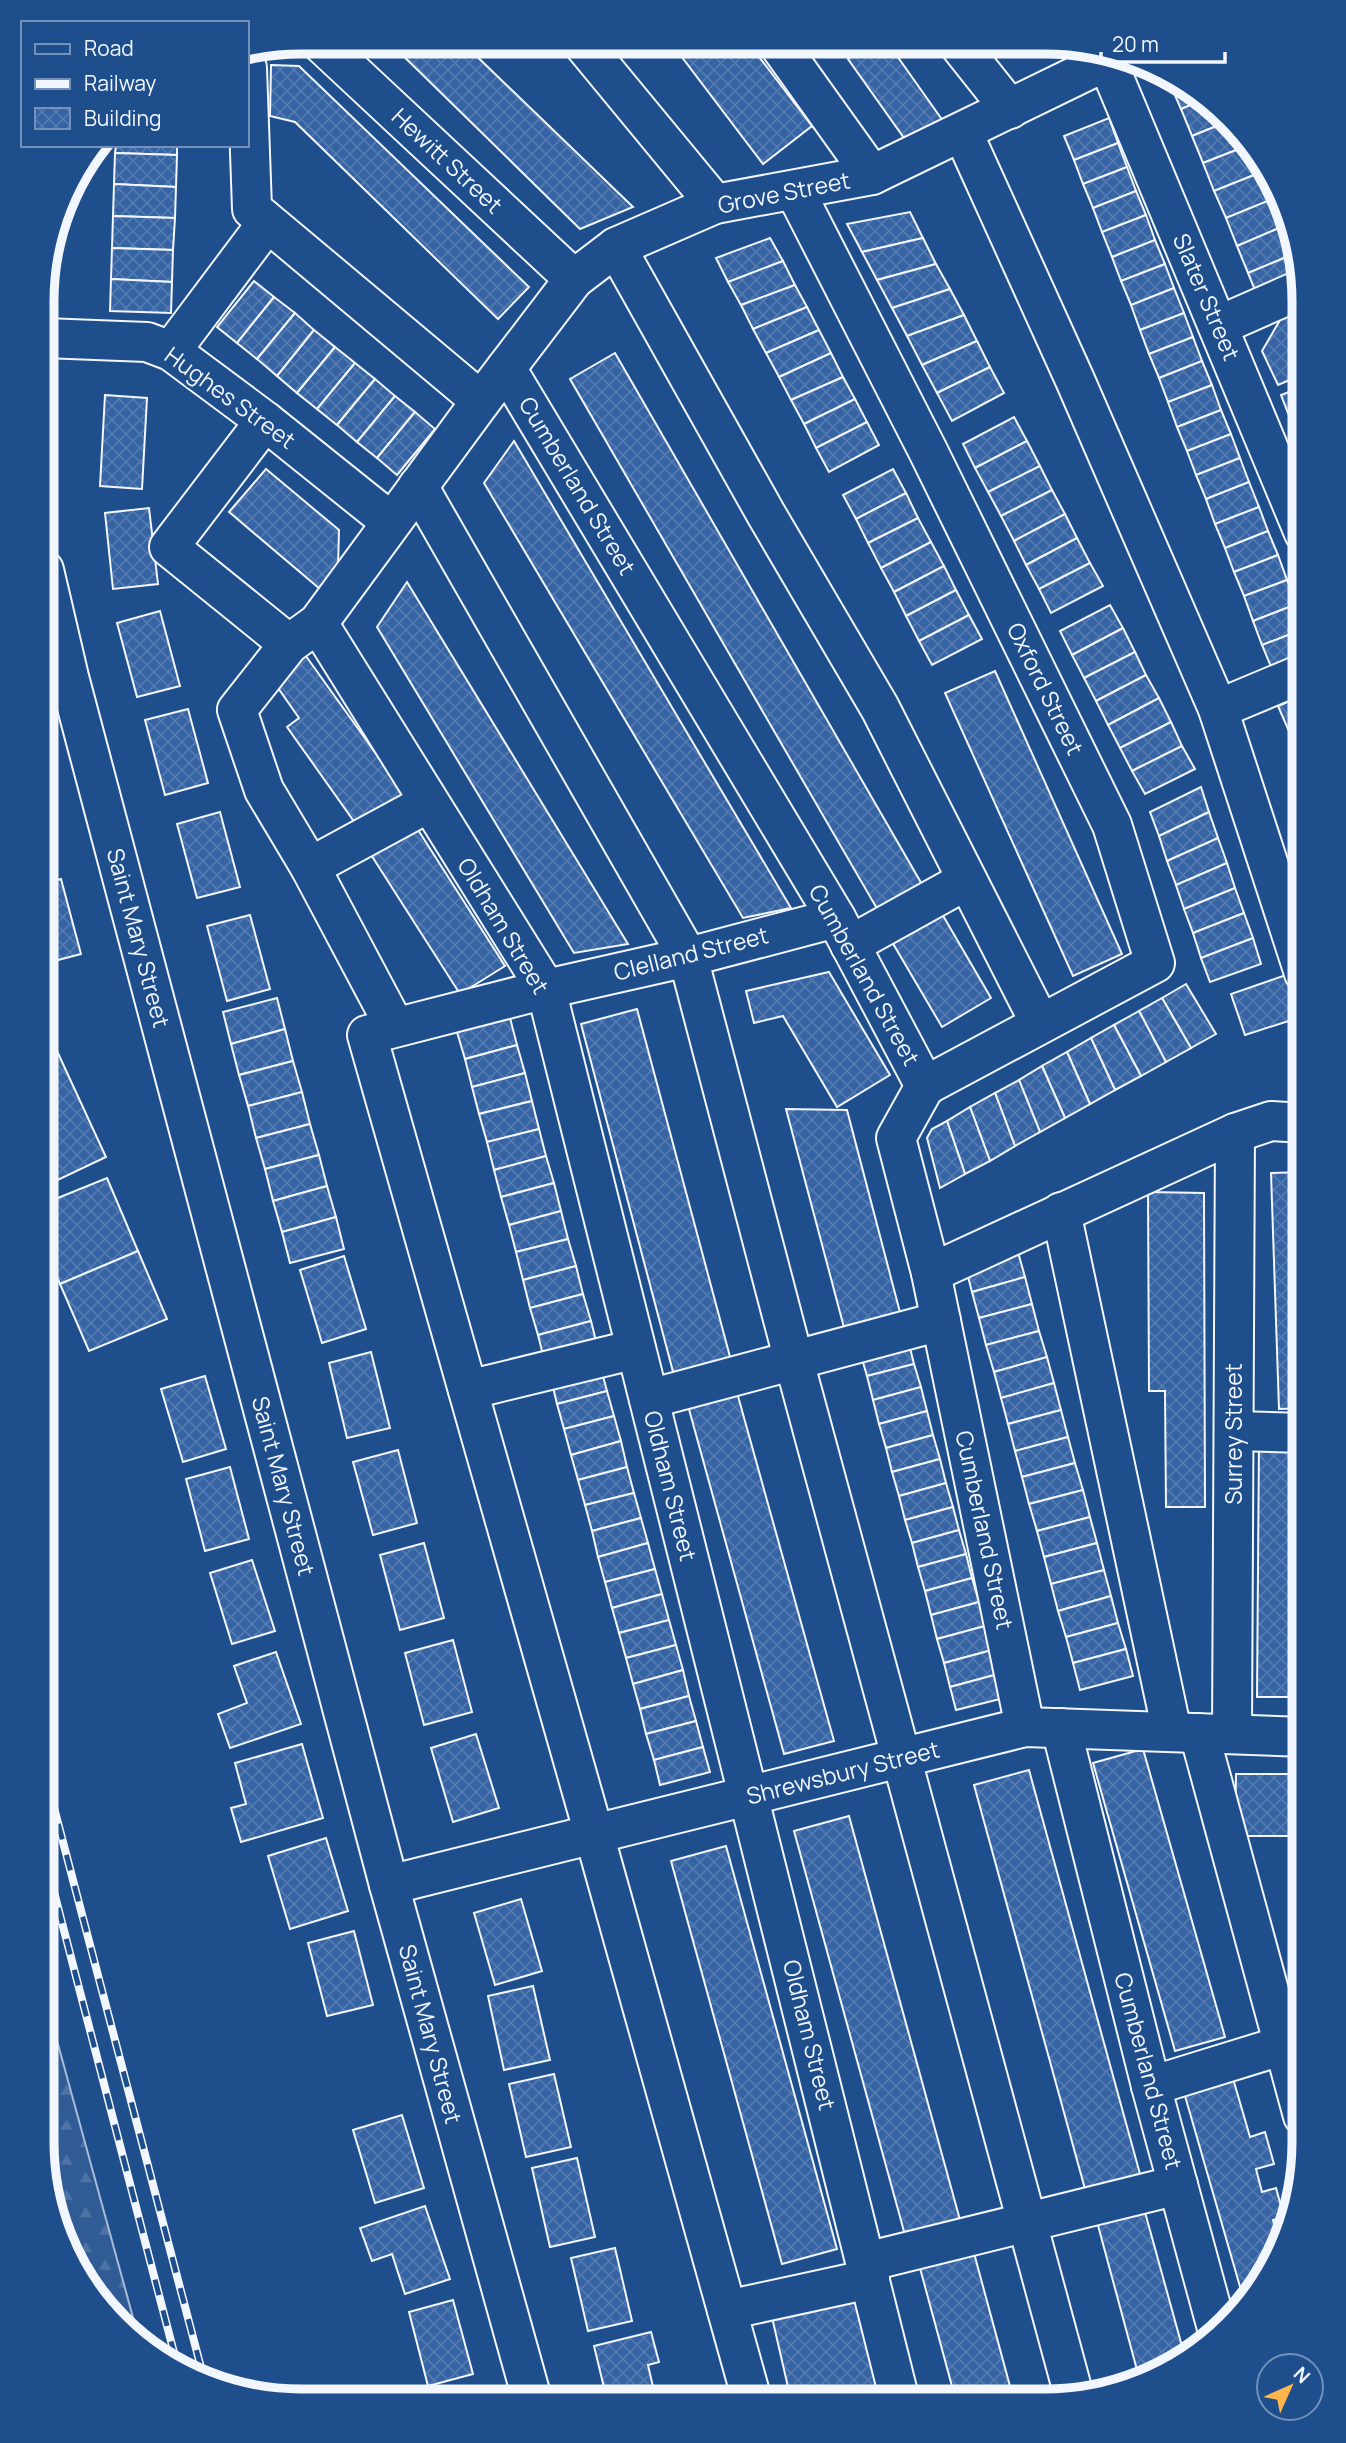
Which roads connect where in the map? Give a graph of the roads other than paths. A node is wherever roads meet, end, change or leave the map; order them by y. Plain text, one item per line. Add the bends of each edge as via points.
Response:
1 (786, 54) edge
2 (966, 54) edge
3 (334, 55) edge
4 (592, 55) edge
5 (1105, 62) edge
6 (1116, 65) edge
7 (248, 96) edge
8 (1010, 109) junction
9 (963, 133) junction
10 (872, 175) junction
11 (795, 191) junction
12 (715, 204) junction
13 (267, 223) junction
14 (616, 247) junction
15 (574, 279) junction
16 (1291, 294) edge
17 (1219, 326) junction
18 (54, 338) edge
19 (171, 351) junction
20 (506, 368) junction
21 (481, 401) junction
22 (265, 421) junction
23 (418, 486) junction
24 (1292, 504) edge
25 (391, 522) junction
26 (54, 613) edge
27 (303, 633) junction
28 (1292, 678) edge
29 (1219, 709) junction
30 (428, 803) junction
31 (310, 867) junction
32 (967, 880) junction
33 (843, 932) junction
34 (1292, 936) edge
35 (688, 957) junction
36 (546, 989) junction
37 (1040, 1023) junction
38 (395, 1027) junction
39 (925, 1086) junction
40 (1292, 1122) edge
41 (1235, 1133) junction
42 (1062, 1212) junction
43 (931, 1273) junction
44 (941, 1321) junction
45 (636, 1349) junction
46 (794, 1361) junction
47 (468, 1390) junction
48 (649, 1399) junction
49 (1235, 1431) junction
50 (1292, 1433) edge
51 (1043, 1727) junction
52 (1201, 1733) junction
53 (1292, 1737) edge
54 (902, 1759) junction
55 (749, 1797) junction
56 (594, 1834) junction
57 (389, 1885) junction
58 (1283, 2045) junction
59 (1292, 2077) edge
60 (1151, 2086) junction
61 (1178, 2185) junction
62 (1028, 2223) junction
63 (868, 2271) junction
64 (727, 2310) junction
65 (1214, 2321) edge
66 (1072, 2387) edge
67 (529, 2389) edge
68 (749, 2389) edge
69 (897, 2389) edge

1 - 10 street
2 - 8 street
3 - 15 street, Hewitt Street
4 - 12 street
5 - 8 street, Grove Street
6 - 17 street, Slater Street
7 - 13 street via 252,209
8 - 9 street, Grove Street
9 - 10 street, Grove Street
9 - 29 street
10 - 11 street, Grove Street
11 - 12 street, Grove Street
11 - 37 street, Oxford Street via 1112,825 1156,963
12 - 14 street, Grove Street
13 - 19 street
13 - 21 street
14 - 15 street, Grove Street
14 - 32 street via 880,708
15 - 20 street, Grove Street
16 - 17 street
17 - 24 street, Slater Street
18 - 19 street, Hughes Street via 147,342
19 - 22 street, Hughes Street
20 - 21 street, Grove Street
20 - 33 street, Cumberland Street
21 - 23 street, Grove Street
22 - 25 street, Hughes Street
22 - 27 street, Oldham Street via 169,547
23 - 25 street, Grove Street
23 - 35 street
25 - 27 street, Grove Street
26 - 57 street, Saint Mary Street
27 - 30 street, Oldham Street
27 - 31 street, Grove Street via 237,710 264,790
28 - 29 street
29 - 34 street
30 - 31 street
30 - 36 street, Oldham Street
31 - 38 street
32 - 33 street, Clelland Street
32 - 37 street
33 - 35 street, Clelland Street
33 - 39 street, Cumberland Street
35 - 36 street, Clelland Street
35 - 46 street
36 - 38 street, Clelland Street
36 - 45 street, Oldham Street
37 - 39 street, Oxford Street
38 - 47 street, Clelland Street via 367,1035
39 - 43 street, Cumberland Street via 896,1138
40 - 41 street via 1270,1121
41 - 42 street
41 - 49 street, Surrey Street
42 - 43 street
42 - 52 street
43 - 44 street, Cumberland Street
44 - 46 street
44 - 51 street, Cumberland Street
45 - 47 street
45 - 48 street, Oldham Street
46 - 48 street
46 - 54 street
47 - 56 street
48 - 55 street, Oldham Street
49 - 50 street
49 - 52 street, Surrey Street
51 - 52 street, Shrewsbury Street
51 - 54 street, Shrewsbury Street
51 - 60 street, Cumberland Street
52 - 53 street, Shrewsbury Street
52 - 58 street
54 - 55 street, Shrewsbury Street
54 - 62 street
55 - 56 street, Shrewsbury Street
55 - 63 street, Oldham Street
56 - 57 street, Shrewsbury Street
56 - 64 street
57 - 67 street, Saint Mary Street
58 - 59 street
58 - 60 street
60 - 61 street, Cumberland Street
61 - 62 street
61 - 65 street, Cumberland Street
62 - 63 street
62 - 66 street
63 - 64 street
63 - 69 street, Oldham Street
64 - 68 street

